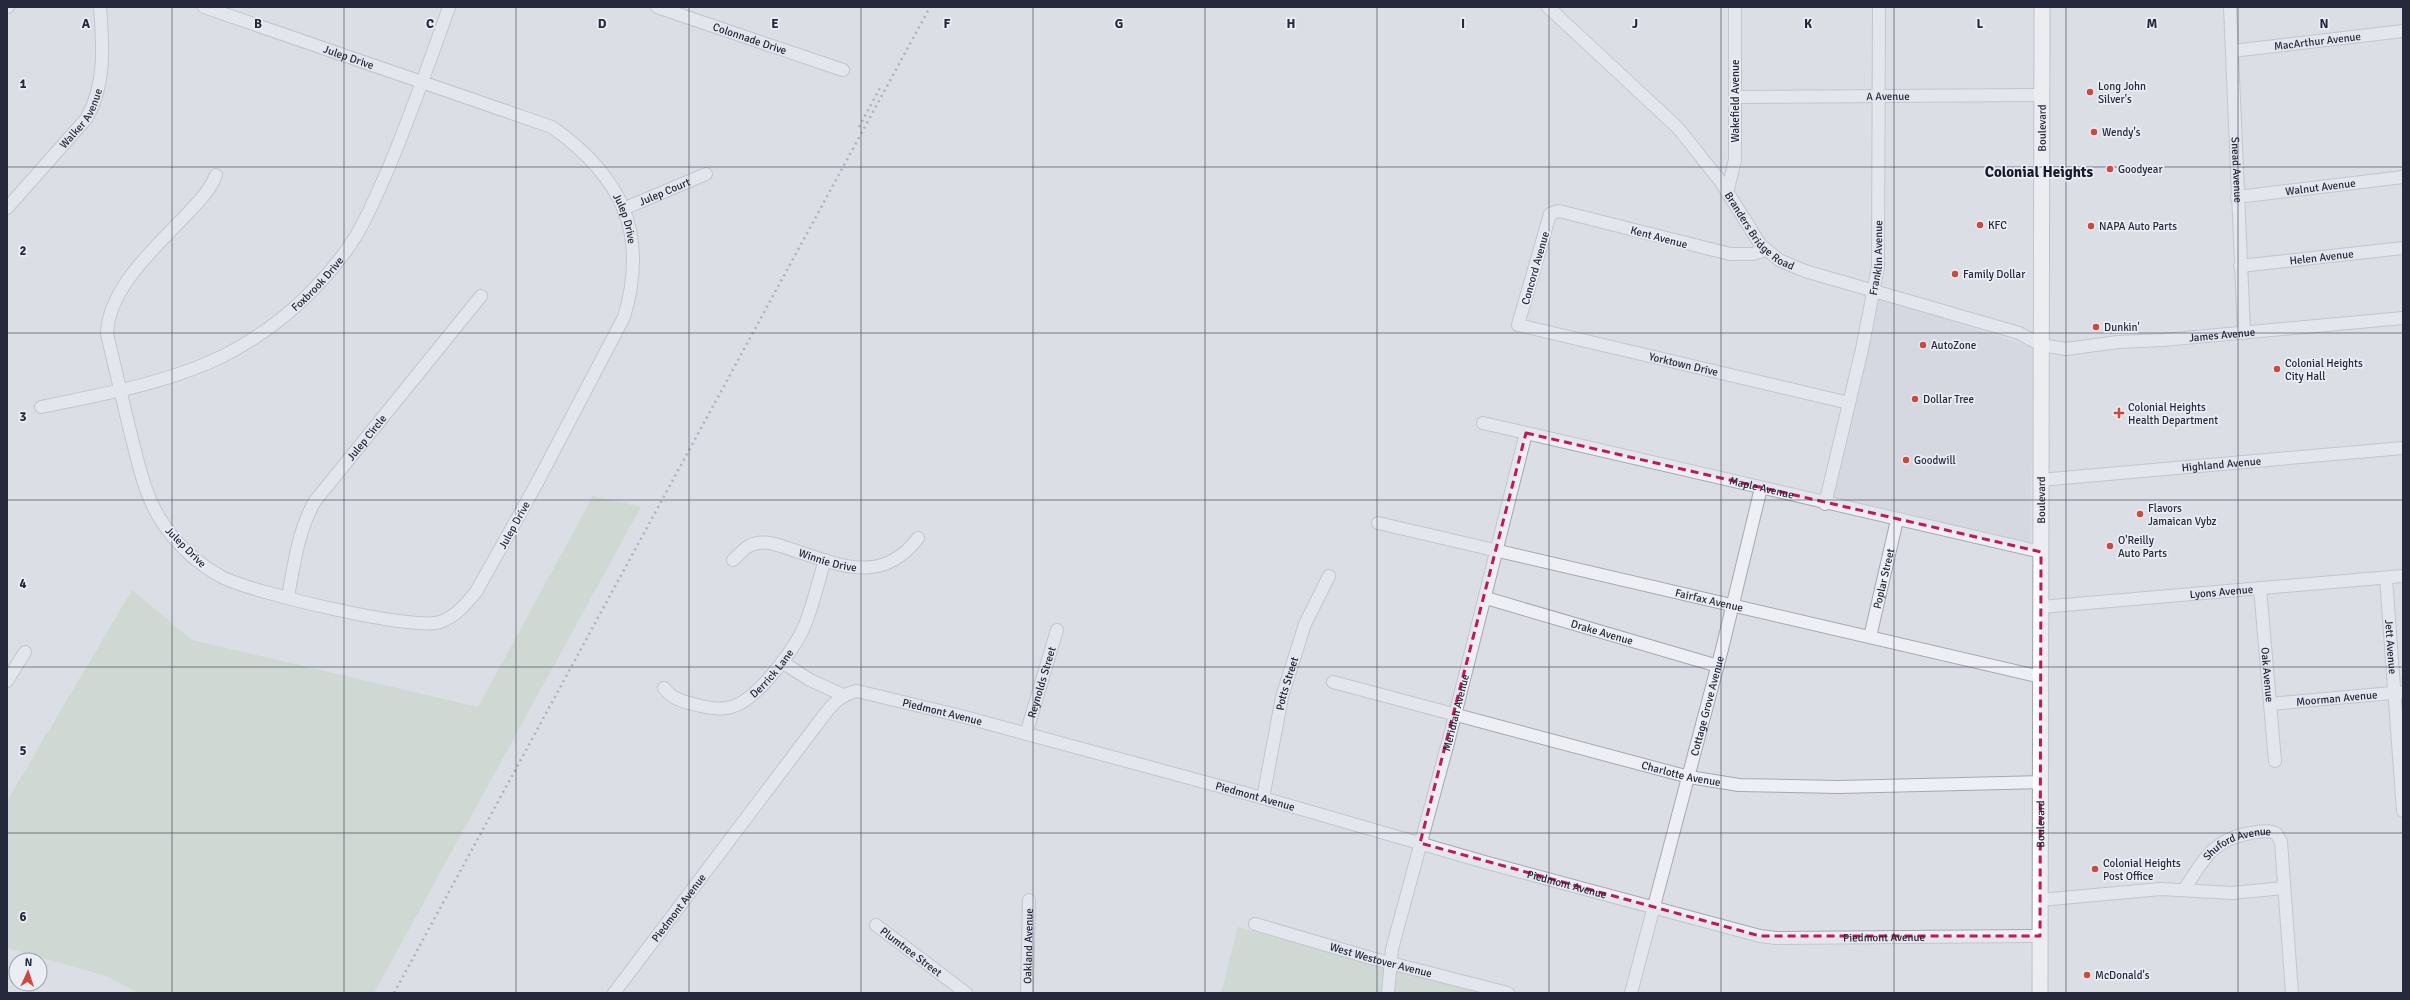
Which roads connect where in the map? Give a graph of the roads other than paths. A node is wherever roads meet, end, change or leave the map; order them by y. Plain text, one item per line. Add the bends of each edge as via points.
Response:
1 (100, 7) edge
2 (204, 7) edge
3 (449, 7) edge
4 (657, 7) edge
5 (1735, 7) edge
6 (1879, 7) edge
7 (2042, 7) edge
8 (2230, 7) edge
9 (1550, 8) edge
10 (2403, 30) edge
11 (2232, 51) junction
12 (843, 70) dead end
13 (423, 81) junction
14 (2041, 95) junction
15 (1735, 97) junction
16 (1879, 98) junction
17 (706, 174) dead end
18 (216, 175) dead end
19 (2403, 177) edge
20 (1727, 193) junction
21 (2237, 197) junction
22 (7, 208) edge
23 (623, 209) junction
24 (1553, 211) joint
25 (2403, 248) edge
26 (1766, 250) junction
27 (2240, 266) junction
28 (1875, 291) junction
29 (481, 296) dead end
30 (2403, 318) edge
31 (1518, 325) joint
32 (2244, 333) junction
33 (2041, 345) junction
34 (120, 390) junction
35 (1849, 402) junction
36 (41, 407) dead end
37 (1483, 423) dead end
38 (1526, 433) junction
39 (2403, 448) edge
40 (2040, 480) junction
41 (1761, 488) junction
42 (1825, 504) junction
43 (1897, 520) junction
44 (1378, 523) dead end
45 (918, 538) dead end
46 (1497, 551) junction
47 (2041, 552) junction
48 (733, 560) dead end
49 (825, 560) junction
50 (1329, 576) dead end
51 (2403, 576) edge
52 (2386, 578) junction
53 (2260, 588) junction
54 (288, 597) junction
55 (1486, 598) junction
56 (1732, 605) junction
57 (2041, 607) junction
58 (1057, 630) dead end
59 (1870, 637) junction
60 (25, 652) dead end
61 (782, 662) junction
62 (1718, 666) junction
63 (2040, 677) junction
64 (7, 681) edge
65 (1333, 682) dead end
66 (664, 688) dead end
67 (2398, 693) edge
68 (843, 695) junction
69 (2270, 704) junction
70 (1455, 715) junction
71 (1026, 734) junction
72 (2401, 760) edge
73 (2275, 761) dead end
74 (1689, 777) junction
75 (2040, 782) junction
76 (1263, 798) junction
77 (2403, 811) edge
78 (1420, 843) junction
79 (2284, 888) junction
80 (2184, 890) junction
81 (1028, 900) dead end
82 (2040, 900) junction
83 (1654, 908) junction
84 (1255, 924) dead end
85 (876, 925) dead end
86 (2040, 936) junction
87 (1389, 963) junction
88 (614, 993) edge
89 (966, 993) edge
90 (1027, 993) edge
91 (1388, 993) edge
92 (1508, 993) edge
93 (1631, 993) edge
94 (2040, 993) edge
95 (2292, 993) edge

1 - 22 street, Walker Avenue via 101,82 93,107 86,119
2 - 13 street, Julep Drive
3 - 13 street, Foxbrook Drive
4 - 12 street, Colonnade Drive
5 - 15 street, Wakefield Avenue
6 - 16 street, Franklin Avenue
7 - 14 main road, Boulevard
8 - 11 street, Snead Avenue
9 - 20 street, Branders Bridge Road via 1678,128 1705,159
10 - 11 street, MacArthur Avenue
11 - 21 street, Snead Avenue
13 - 23 street, Julep Drive via 552,127 572,141 600,168
13 - 34 street, Foxbrook Drive via 372,207 345,252 312,290 269,328 222,356 190,369
14 - 16 street, A Avenue
14 - 33 main road, Boulevard
15 - 16 street, A Avenue
15 - 20 street, Wakefield Avenue via 1734,170
16 - 28 street, Franklin Avenue via 1879,253
17 - 23 street, Julep Court
18 - 34 street, Julep Drive via 209,190 151,253 114,300 107,322 107,334
19 - 21 street, Walnut Avenue
20 - 26 street, Branders Bridge Road via 1752,234
21 - 27 street, Snead Avenue
23 - 54 street, Julep Drive via 630,229 634,260 631,294 624,318 496,557 467,604 439,622 409,624
24 - 26 street, Kent Avenue via 1730,254 1753,254
24 - 31 street, Concord Avenue
25 - 27 street, Helen Avenue
26 - 28 street, Branders Bridge Road via 1791,266
27 - 32 street, Snead Avenue
28 - 33 street, Branders Bridge Road via 2019,333
28 - 35 street, Franklin Avenue
29 - 54 street, Julep Circle via 315,501 307,514 299,538
30 - 32 street, James Avenue
31 - 35 street, Yorktown Drive
32 - 33 street, James Avenue via 2118,342 2066,349
33 - 40 main road, Boulevard
34 - 36 street, Foxbrook Drive
34 - 54 street, Julep Drive via 143,479 154,509 170,533 198,561 224,578
35 - 42 street, Franklin Avenue
37 - 38 street, Maple Avenue
38 - 41 street, Maple Avenue
38 - 46 street, Meridian Avenue
39 - 40 street, Highland Avenue
40 - 47 main road, Boulevard
41 - 42 street, Maple Avenue
41 - 56 street, Cottage Grove Avenue
42 - 43 street, Maple Avenue
43 - 47 street, Maple Avenue
43 - 59 street, Poplar Street
44 - 46 street, Fairfax Avenue
45 - 49 street, Winnie Drive via 899,559 881,567 870,569
46 - 55 street, Meridian Avenue
46 - 56 street, Fairfax Avenue
47 - 57 main road, Boulevard
48 - 49 street, Winnie Drive via 748,546 770,543
49 - 61 street, Derrick Lane via 804,627
50 - 76 street, Potts Street via 1305,624 1282,697
51 - 52 street, Lyons Avenue
52 - 53 street, Lyons Avenue
52 - 67 street, Jett Avenue
53 - 57 street, Lyons Avenue
53 - 69 street, Oak Avenue
55 - 62 street, Drake Avenue
55 - 70 street, Meridian Avenue
56 - 59 street, Fairfax Avenue
56 - 62 street, Cottage Grove Avenue
57 - 63 main road, Boulevard
58 - 71 street, Reynolds Street
59 - 63 street, Fairfax Avenue
60 - 64 street
61 - 66 street, Derrick Lane via 754,694 732,707 709,707 680,701 670,696
61 - 68 street via 810,680
62 - 74 street, Cottage Grove Avenue
63 - 75 main road, Boulevard
65 - 70 street, Charlotte Avenue
67 - 69 street, Moorman Avenue
67 - 72 street, Jett Avenue
68 - 71 street, Piedmont Avenue via 857,691 865,692
68 - 88 street, Piedmont Avenue via 815,727
69 - 73 street, Oak Avenue
70 - 74 street, Charlotte Avenue
70 - 78 street, Meridian Avenue
71 - 76 street, Piedmont Avenue
72 - 77 street, Jett Avenue
74 - 75 street, Charlotte Avenue via 1739,786 1839,787
74 - 83 street, Cottage Grove Avenue
75 - 82 main road, Boulevard
76 - 78 street, Piedmont Avenue
78 - 83 street, Piedmont Avenue
78 - 87 street, Meridian Avenue
79 - 80 street via 2232,893
79 - 80 street, Shuford Avenue via 2281,842 2276,833 2270,831 2243,834 2222,841 2205,856
79 - 95 street, Shuford Avenue
80 - 82 street via 2161,889
81 - 90 street, Oakland Avenue
82 - 86 main road, Boulevard
83 - 86 street, Piedmont Avenue via 1776,938
83 - 93 street, Cottage Grove Avenue
84 - 87 street, West Westover Avenue
85 - 89 street, Plumtree Street
86 - 94 main road, Boulevard
87 - 91 street, Meridian Avenue
87 - 92 street, West Westover Avenue

